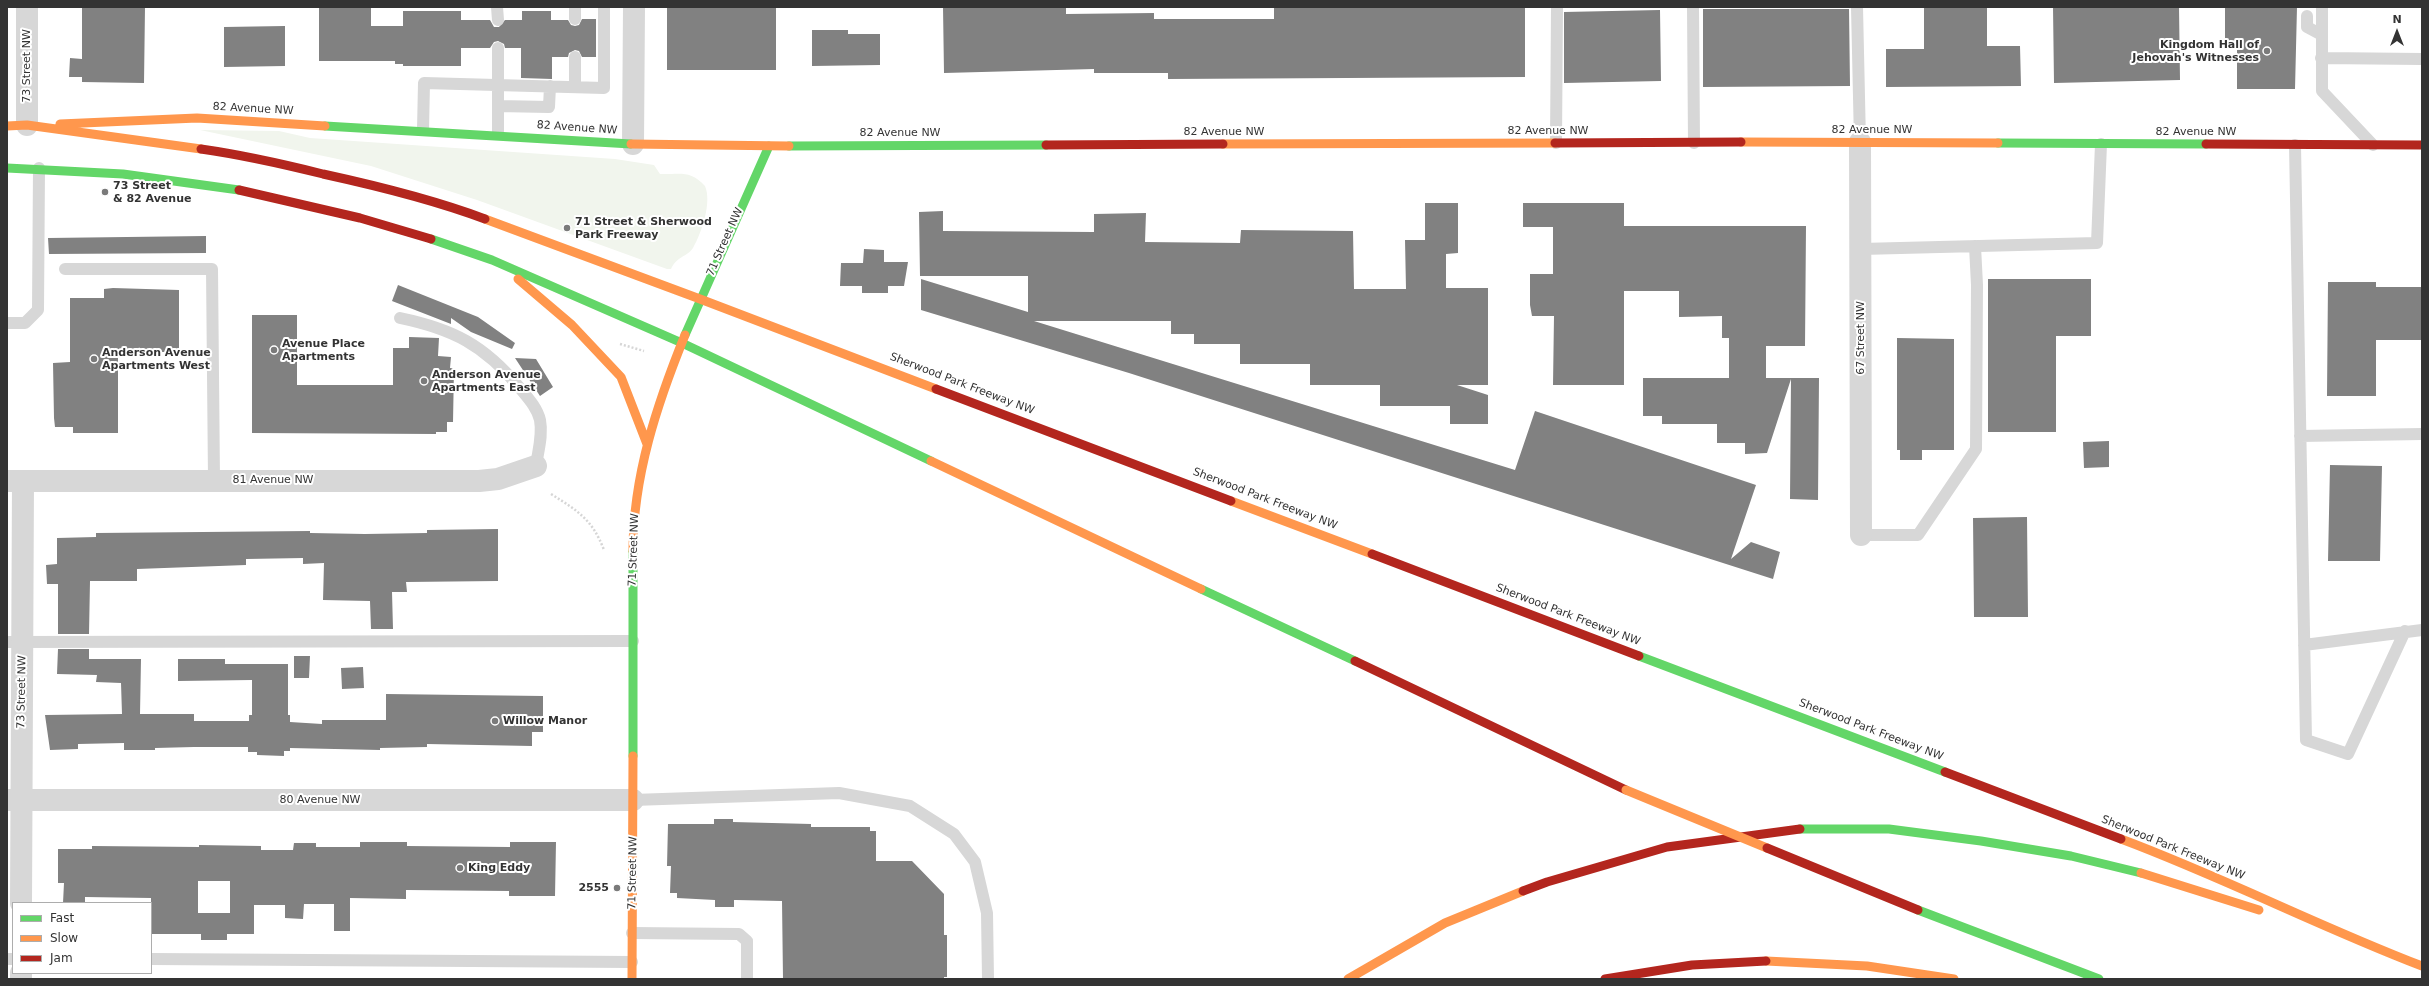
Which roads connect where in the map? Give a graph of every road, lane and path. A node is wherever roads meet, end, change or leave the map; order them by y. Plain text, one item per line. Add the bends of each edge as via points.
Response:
1 (27, 7) edge
2 (497, 7) edge
3 (575, 7) edge
4 (604, 7) edge
5 (634, 7) edge
6 (1557, 7) edge
7 (1693, 7) edge
8 (1857, 7) edge
9 (2322, 7) edge
10 (2307, 16) dead end
11 (498, 20) dead end
12 (575, 20) dead end
13 (2322, 35) junction
14 (498, 48) dead end
15 (575, 57) dead end
16 (2322, 58) junction
17 (2422, 59) edge
18 (498, 85) junction
19 (550, 86) junction
20 (575, 87) junction
21 (498, 106) junction
22 (17, 125) edge
23 (423, 130) junction
24 (498, 134) junction
25 (1556, 142) junction
26 (1694, 142) junction
27 (1860, 142) junction
28 (633, 144) junction
29 (2102, 144) junction
30 (2295, 144) junction
31 (2373, 145) junction
32 (2422, 145) edge
33 (769, 146) junction
34 (7, 168) edge
35 (40, 168) junction
36 (1975, 246) junction
37 (1861, 249) junction
38 (502, 265) junction
39 (65, 269) dead end
40 (700, 298) junction
41 (400, 318) dead end
42 (7, 323) edge
43 (682, 343) junction
44 (617, 344) dead end
45 (645, 352) dead end
46 (2422, 434) edge
47 (2300, 436) junction
48 (647, 444) junction
49 (536, 466) joint
50 (214, 480) junction
51 (15, 481) edge
52 (551, 494) dead end
53 (1861, 535) joint
54 (604, 550) dead end
55 (2422, 630) edge
56 (2405, 631) junction
57 (633, 641) junction
58 (15, 642) edge
59 (2304, 644) junction
60 (14, 800) edge
61 (633, 800) junction
62 (21, 902) edge
63 (632, 933) junction
64 (2359, 942) junction
65 (152, 959) edge
66 (632, 962) junction
67 (2422, 966) edge
68 (632, 979) edge
69 (747, 979) edge
70 (988, 979) edge
71 (1348, 979) edge
72 (1606, 979) edge
73 (1954, 979) edge
74 (2099, 979) edge

1 - 22 street, 73 Street NW
2 - 11 lane
3 - 12 lane
4 - 20 lane via 604,88
5 - 28 street
6 - 25 lane
7 - 26 lane
8 - 27 lane
9 - 13 lane
10 - 13 lane via 2307,26
13 - 16 lane
14 - 18 lane
15 - 20 lane
16 - 17 lane
16 - 31 lane via 2322,91
18 - 19 lane
18 - 21 lane
18 - 23 lane via 424,83
19 - 20 lane
19 - 21 lane via 549,107
21 - 24 lane
22 - 23 main road, 82 Avenue NW via 197,118
22 - 40 main road via 238,154 356,180 451,206
23 - 24 main road, 82 Avenue NW
24 - 28 main road, 82 Avenue NW
25 - 26 main road, 82 Avenue NW
25 - 33 main road, 82 Avenue NW
26 - 27 main road, 82 Avenue NW
27 - 29 main road, 82 Avenue NW
27 - 37 street, 67 Street NW
28 - 33 main road, 82 Avenue NW
29 - 30 main road, 82 Avenue NW
29 - 36 lane via 2097,243
30 - 31 main road, 82 Avenue NW
30 - 47 lane
31 - 32 main road, 82 Avenue NW
33 - 40 main road, 71 Street NW
34 - 35 main road
35 - 38 main road via 157,178 262,195 413,233
35 - 42 lane via 38,310 25,323
36 - 37 lane
36 - 53 lane via 1976,449 1918,535
37 - 53 street, 67 Street NW
38 - 43 main road
38 - 48 main road via 572,325 621,376
39 - 50 lane via 212,269
40 - 43 main road, 71 Street NW
40 - 64 main road, Sherwood Park Freeway NW via 2172,858
41 - 49 lane via 435,325 458,336 506,371 538,412 542,429
43 - 48 main road, 71 Street NW
43 - 74 main road, bridge via 1626,790 1918,910
44 - 45 path
46 - 47 lane
47 - 59 lane
48 - 57 main road, 71 Street NW via 636,506
49 - 50 street, 81 Avenue NW via 498,479 479,481
50 - 51 street, 81 Avenue NW
51 - 58 street, 73 Street NW
52 - 54 path via 577,510 591,523
55 - 56 lane
56 - 59 lane
56 - 59 lane via 2348,754 2306,740
57 - 58 lane
57 - 61 main road, 71 Street NW
58 - 60 street, 73 Street NW
60 - 61 street, 80 Avenue NW
60 - 62 street, 73 Street NW
61 - 63 main road, 71 Street NW
61 - 70 lane via 839,793 910,806 954,834 975,862 987,913
63 - 66 main road, 71 Street NW
63 - 69 lane via 739,934 747,941
64 - 67 main road, Sherwood Park Freeway NW
64 - 71 main road via 2159,878 2071,856 1889,829 1794,829 1667,847 1547,882 1445,923
65 - 66 lane
66 - 68 main road, 71 Street NW
72 - 73 main road via 1660,968 1722,962 1794,960 1896,968

